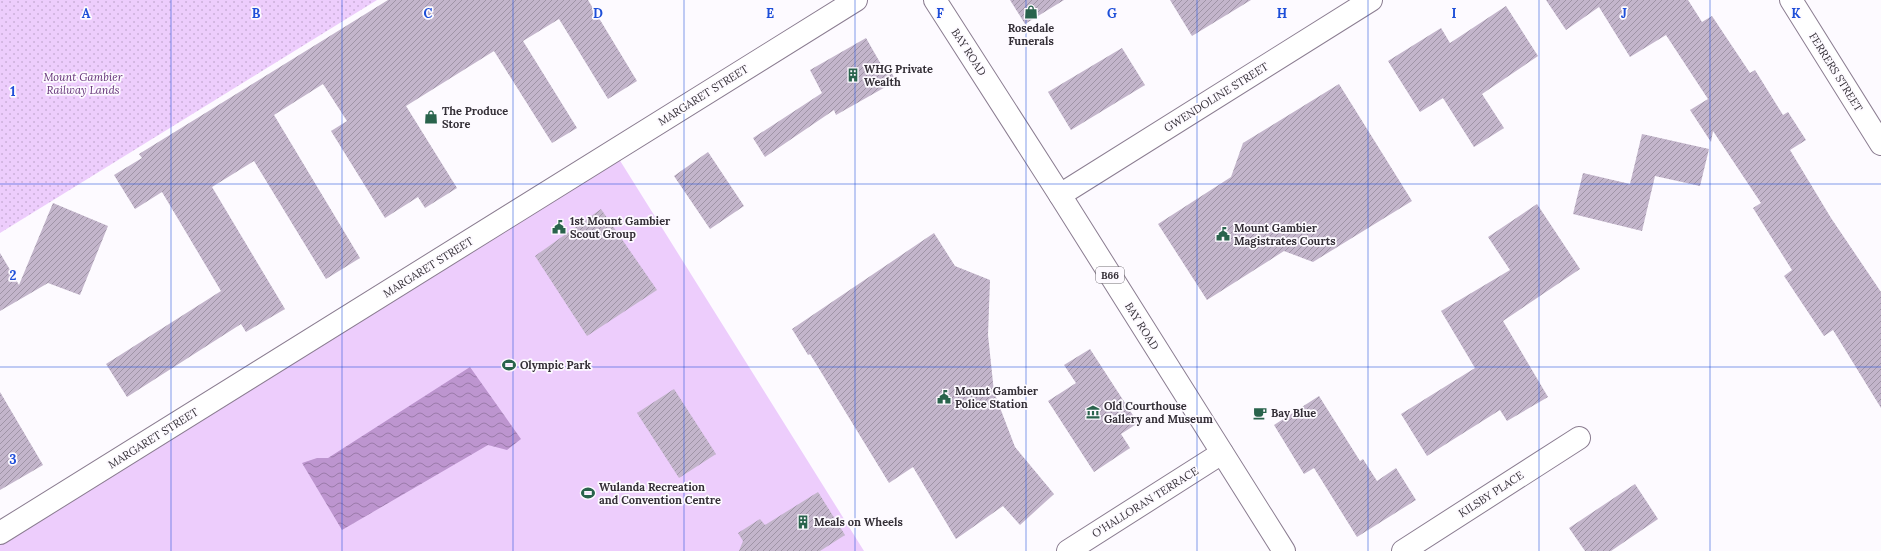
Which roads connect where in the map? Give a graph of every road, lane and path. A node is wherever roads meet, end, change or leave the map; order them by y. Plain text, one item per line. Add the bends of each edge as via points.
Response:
1 (856, 0) edge
2 (935, 0) edge
3 (1371, 0) edge
4 (1791, 0) edge
5 (1881, 144) edge
6 (1060, 195) junction
7 (1579, 438) dead end
8 (1222, 453) junction
9 (0, 533) edge
10 (1068, 551) edge
11 (1284, 551) edge
12 (1403, 551) edge

1 - 9 street, MARGARET STREET
2 - 6 street, BAY ROAD / B66
3 - 6 street, GWENDOLINE STREET
4 - 5 street, FERRERS STREET
6 - 8 street, BAY ROAD / B66
7 - 12 street, KILSBY PLACE
8 - 10 street, O'HALLORAN TERRACE
8 - 11 street, BAY ROAD / B66

